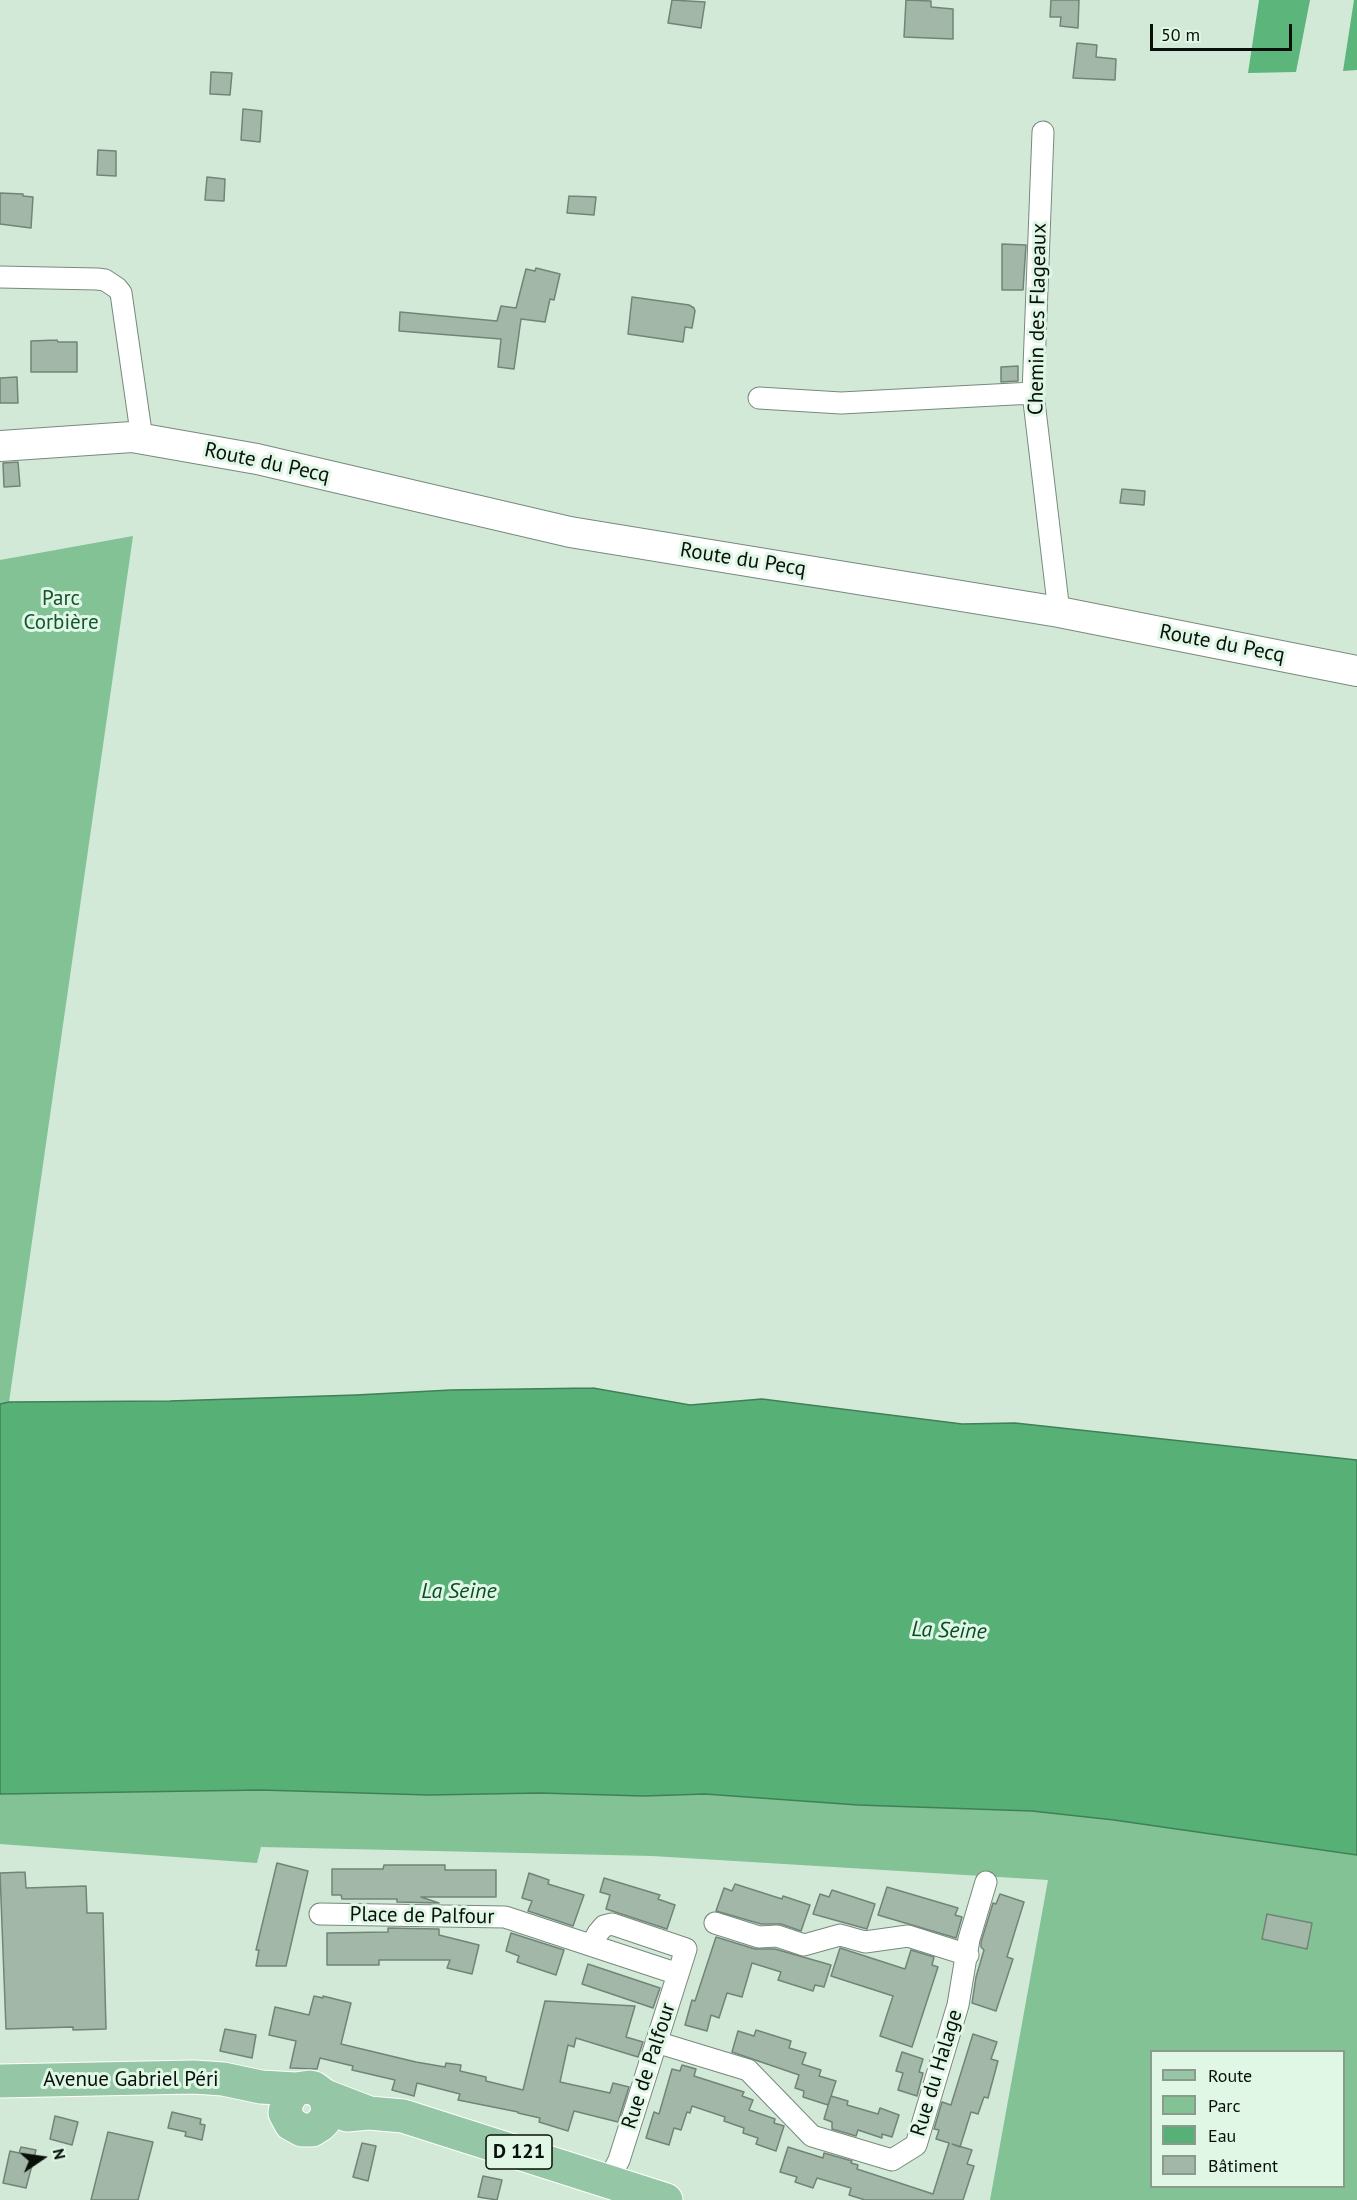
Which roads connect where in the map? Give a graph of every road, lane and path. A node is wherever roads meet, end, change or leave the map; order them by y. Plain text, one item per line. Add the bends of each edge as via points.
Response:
1 (1043, 132) dead end
2 (0, 277) edge
3 (1033, 393) junction
4 (759, 398) dead end
5 (137, 438) junction
6 (0, 446) edge
7 (1059, 612) junction
8 (1357, 671) edge
9 (986, 1882) dead end
10 (320, 1914) dead end
11 (715, 1923) dead end
12 (592, 1944) junction
13 (968, 1955) junction
14 (678, 1974) junction
15 (657, 2042) junction
16 (0, 2081) edge
17 (0, 2096) edge
18 (308, 2104) junction
19 (608, 2181) junction
20 (666, 2200) edge

1 - 3 street, Chemin des Flageaux
2 - 5 street via 105,279 117,288 121,293
3 - 4 street via 842,403
3 - 7 street, Chemin des Flageaux
5 - 6 main road, Route du Pecq
5 - 7 main road, Route du Pecq via 257,459 570,532
7 - 8 main road, Route du Pecq
9 - 13 street, Rue du Halage
10 - 12 street, Place de Palfour via 505,1917
11 - 13 street via 759,1937 777,1936 804,1945 840,1935 865,1942 908,1936
12 - 14 street, Place de Palfour
12 - 14 street, Rue de Palfour via 598,1932 612,1924 686,1949
13 - 15 street, Rue du Halage via 958,2005 916,2145 892,2160 812,2136 748,2070
14 - 15 street, Rue de Palfour
15 - 19 street, Rue de Palfour
16 - 18 main road, Avenue Gabriel Péri / D 121 via 223,2079 261,2087
17 - 18 main road, Avenue Gabriel Péri / D 121 via 184,2088 258,2103
18 - 19 main road, Avenue Gabriel Péri / D 121 via 403,2116
19 - 20 main road, Avenue Gabriel Péri / D 121

